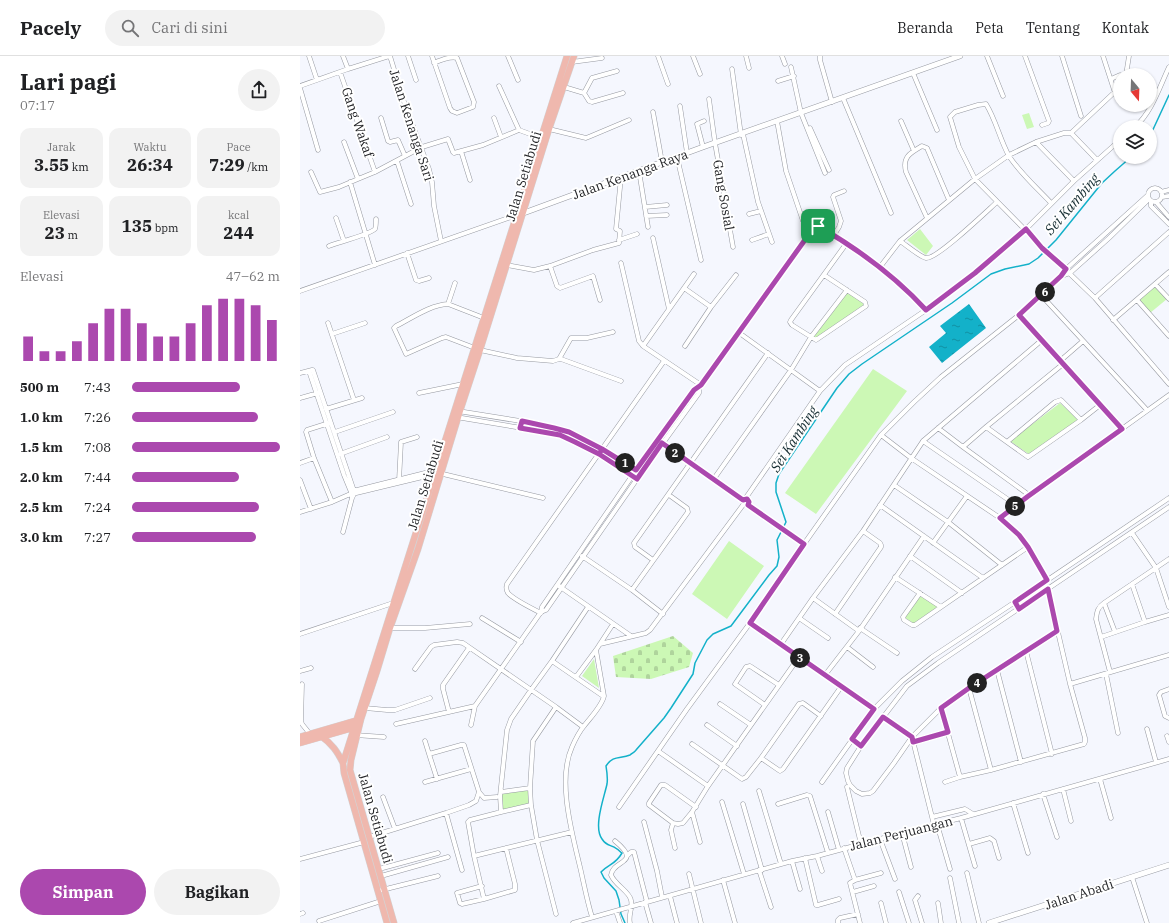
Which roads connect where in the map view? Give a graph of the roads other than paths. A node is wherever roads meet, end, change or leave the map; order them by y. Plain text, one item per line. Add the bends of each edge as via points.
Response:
1 (309, 56) edge
2 (343, 56) edge
3 (389, 56) edge
4 (408, 56) edge
5 (432, 56) edge
6 (508, 56) edge
7 (567, 56) edge
8 (658, 56) edge
9 (693, 56) edge
10 (746, 56) edge
11 (782, 56) edge
12 (820, 56) edge
13 (960, 56) edge
14 (987, 56) edge
15 (1025, 56) edge
16 (1062, 56) edge
17 (1103, 56) edge
18 (1129, 56) edge
19 (954, 57) edge
20 (375, 58) edge
21 (602, 58) dead end
22 (573, 59) edge
23 (434, 63) junction
24 (785, 64) dead end
25 (791, 67) dead end
26 (1169, 67) edge
27 (749, 68) dead end
28 (1128, 68) edge
29 (348, 69) junction
30 (732, 69) dead end
31 (617, 71) dead end
32 (340, 72) junction
33 (913, 73) junction
34 (700, 74) dead end
35 (794, 76) junction
36 (1111, 79) joint
37 (317, 80) junction
38 (416, 80) dead end
39 (518, 80) dead end
40 (778, 81) dead end
41 (563, 82) junction
42 (668, 84) dead end
43 (499, 86) dead end
44 (1113, 86) edge
45 (300, 87) edge
46 (584, 93) junction
47 (623, 93) dead end
48 (1113, 95) edge
49 (1003, 96) dead end
50 (844, 98) junction
51 (709, 99) dead end
52 (832, 102) junction
53 (680, 106) dead end
54 (654, 112) dead end
55 (803, 112) junction
56 (1081, 116) dead end
57 (381, 118) dead end
58 (494, 118) dead end
59 (628, 120) dead end
60 (1141, 120) edge
61 (704, 121) dead end
62 (777, 122) junction
63 (901, 122) dead end
64 (1042, 125) dead end
65 (549, 129) junction
66 (519, 130) junction
67 (937, 130) dead end
68 (1071, 133) junction
69 (742, 134) junction
70 (501, 137) junction
71 (541, 138) junction
72 (344, 142) dead end
73 (1036, 142) junction
74 (715, 143) junction
75 (1113, 146) edge
76 (422, 147) junction
77 (703, 148) junction
78 (318, 150) dead end
79 (914, 150) junction
80 (461, 151) junction
81 (687, 153) junction
82 (1009, 155) junction
83 (405, 156) junction
84 (677, 157) junction
85 (1098, 160) junction
86 (397, 161) junction
87 (662, 162) junction
88 (639, 171) junction
89 (311, 172) dead end
90 (375, 172) junction
91 (827, 172) dead end
92 (621, 177) junction
93 (358, 179) junction
94 (975, 179) junction
95 (470, 180) dead end
96 (1074, 181) junction
97 (350, 182) junction
98 (1169, 190) edge
99 (844, 191) dead end
100 (1161, 192) junction
101 (1169, 196) edge
102 (1162, 197) junction
103 (1149, 198) junction
104 (949, 200) junction
105 (997, 202) junction
106 (1156, 202) junction
107 (1051, 203) junction
108 (411, 204) dead end
109 (667, 205) dead end
110 (645, 207) junction
111 (761, 211) junction
112 (891, 213) dead end
113 (520, 214) junction
114 (749, 214) dead end
115 (667, 215) dead end
116 (646, 216) junction
117 (1169, 217) edge
118 (336, 218) dead end
119 (927, 218) junction
120 (376, 219) dead end
121 (803, 221) dead end
122 (1169, 224) edge
123 (648, 227) dead end
124 (1026, 229) junction
125 (1169, 232) edge
126 (365, 234) junction
127 (637, 234) dead end
128 (769, 234) junction
129 (1105, 234) junction
130 (834, 235) junction
131 (653, 238) dead end
132 (1108, 238) junction
133 (619, 240) junction
134 (752, 240) dead end
135 (344, 241) junction
136 (441, 241) junction
137 (900, 241) junction
138 (772, 242) dead end
139 (846, 244) junction
140 (329, 246) dead end
141 (733, 247) dead end
142 (408, 253) junction
143 (701, 260) dead end
144 (621, 263) dead end
145 (375, 265) junction
146 (507, 265) junction
147 (550, 266) junction
148 (880, 267) junction
149 (1066, 269) junction
150 (1070, 272) junction
151 (1169, 272) edge
152 (694, 274) dead end
153 (736, 275) dead end
154 (824, 275) junction
155 (1061, 276) junction
156 (429, 278) dead end
157 (455, 283) dead end
158 (1155, 284) junction
159 (684, 288) junction
160 (847, 290) junction
161 (300, 291) edge
162 (1041, 295) junction
163 (1095, 298) junction
164 (1169, 299) edge
165 (600, 300) dead end
166 (1137, 300) junction
167 (448, 304) junction
168 (711, 307) junction
169 (669, 309) junction
170 (926, 310) junction
171 (1019, 315) junction
172 (484, 318) junction
173 (1113, 320) junction
174 (328, 322) dead end
175 (365, 323) dead end
176 (613, 332) dead end
177 (738, 332) junction
178 (332, 334) junction
179 (1169, 336) edge
180 (811, 337) junction
181 (1042, 340) junction
182 (1083, 341) junction
183 (643, 346) junction
184 (685, 346) dead end
185 (477, 349) junction
186 (768, 353) junction
187 (559, 359) junction
188 (664, 361) junction
189 (1062, 362) junction
190 (791, 370) junction
191 (300, 373) edge
192 (621, 381) dead end
193 (463, 384) junction
194 (1169, 384) edge
195 (700, 386) junction
196 (820, 391) junction
197 (318, 392) junction
198 (419, 392) dead end
199 (1169, 395) edge
200 (300, 398) edge
201 (362, 398) dead end
202 (354, 400) junction
203 (1100, 404) junction
204 (326, 409) junction
205 (1147, 410) junction
206 (393, 412) dead end
207 (456, 414) junction
208 (1081, 420) junction
209 (522, 421) junction
210 (329, 423) junction
211 (539, 424) junction
212 (986, 427) junction
213 (520, 428) junction
214 (938, 428) junction
215 (1122, 429) junction
216 (538, 431) junction
217 (335, 432) junction
218 (881, 435) junction
219 (417, 437) dead end
220 (387, 438) dead end
221 (658, 440) junction
222 (923, 442) junction
223 (1007, 442) junction
224 (662, 443) junction
225 (962, 447) junction
226 (602, 449) junction
227 (339, 454) junction
228 (599, 454) junction
229 (314, 458) junction
230 (911, 458) junction
231 (300, 463) edge
232 (690, 463) junction
233 (636, 470) junction
234 (439, 473) junction
235 (641, 473) junction
236 (632, 476) junction
237 (637, 479) junction
238 (300, 480) edge
239 (714, 480) junction
240 (398, 481) junction
241 (894, 485) junction
242 (352, 494) junction
243 (669, 495) junction
244 (1030, 495) junction
245 (968, 496) junction
246 (544, 498) dead end
247 (1169, 498) edge
248 (744, 501) junction
249 (332, 502) junction
250 (880, 505) junction
251 (1016, 505) junction
252 (1169, 507) edge
253 (311, 509) junction
254 (300, 512) edge
255 (1000, 518) junction
256 (948, 522) junction
257 (863, 531) junction
258 (343, 532) dead end
259 (1132, 533) junction
260 (924, 536) junction
261 (933, 543) junction
262 (804, 544) junction
263 (1028, 547) junction
264 (578, 554) junction
265 (583, 556) junction
266 (910, 556) junction
267 (1169, 558) edge
268 (653, 560) junction
269 (1077, 561) junction
270 (1002, 565) junction
271 (1082, 567) junction
272 (1156, 568) junction
273 (895, 577) junction
274 (983, 578) junction
275 (1047, 580) junction
276 (1132, 584) junction
277 (559, 586) junction
278 (1048, 589) junction
279 (632, 590) junction
280 (920, 593) junction
281 (962, 593) junction
282 (813, 598) junction
283 (1015, 602) junction
284 (393, 603) junction
285 (1104, 603) junction
286 (588, 607) junction
287 (941, 607) junction
288 (1169, 607) edge
289 (1019, 609) junction
290 (541, 613) junction
291 (663, 614) junction
292 (835, 614) junction
293 (1169, 615) edge
294 (482, 618) dead end
295 (799, 618) junction
296 (1145, 622) junction
297 (750, 623) junction
298 (470, 624) dead end
299 (613, 624) junction
300 (390, 628) junction
301 (859, 629) junction
302 (1057, 631) junction
303 (1115, 632) junction
304 (300, 634) edge
305 (631, 636) junction
306 (1102, 637) junction
307 (828, 638) dead end
308 (521, 642) junction
309 (600, 644) junction
310 (781, 644) junction
311 (847, 647) junction
312 (469, 648) junction
313 (596, 650) junction
314 (1026, 651) junction
315 (897, 653) dead end
316 (1169, 655) edge
317 (799, 658) junction
318 (552, 661) junction
319 (873, 667) dead end
320 (311, 668) dead end
321 (415, 669) dead end
322 (502, 670) junction
323 (997, 670) junction
324 (300, 671) edge
325 (1108, 673) junction
326 (825, 675) junction
327 (576, 677) junction
328 (902, 681) junction
329 (302, 684) dead end
330 (1070, 684) junction
331 (779, 685) junction
332 (907, 686) junction
333 (841, 687) junction
334 (969, 688) junction
335 (1169, 689) edge
336 (531, 690) junction
337 (604, 696) junction
338 (430, 698) dead end
339 (720, 704) dead end
340 (475, 706) junction
341 (765, 706) junction
342 (556, 707) junction
343 (941, 708) junction
344 (363, 709) junction
345 (874, 709) junction
346 (449, 712) junction
347 (821, 716) junction
348 (883, 717) junction
349 (1169, 718) edge
350 (358, 723) junction
351 (396, 724) dead end
352 (340, 725) junction
353 (471, 725) dead end
354 (707, 725) dead end
355 (751, 725) junction
356 (583, 727) junction
357 (1147, 729) dead end
358 (948, 732) junction
359 (1118, 733) dead end
360 (310, 734) junction
361 (354, 735) junction
362 (321, 736) junction
363 (1167, 736) dead end
364 (300, 737) edge
365 (384, 737) dead end
366 (912, 737) junction
367 (852, 739) junction
368 (425, 741) dead end
369 (913, 742) junction
370 (1169, 742) edge
371 (300, 743) edge
372 (692, 744) dead end
373 (737, 746) junction
374 (861, 746) junction
375 (658, 751) junction
376 (429, 754) junction
377 (1052, 754) junction
378 (761, 758) junction
379 (1169, 759) edge
380 (1021, 762) junction
381 (1156, 762) junction
382 (343, 763) junction
383 (723, 766) junction
384 (471, 769) junction
385 (991, 770) junction
386 (960, 778) junction
387 (437, 779) junction
388 (1100, 779) junction
389 (425, 782) dead end
390 (822, 782) dead end
391 (945, 782) dead end
392 (708, 786) junction
393 (847, 787) dead end
394 (530, 788) junction
395 (1063, 789) junction
396 (759, 791) dead end
397 (479, 792) junction
398 (501, 792) junction
399 (1043, 794) junction
400 (384, 797) dead end
401 (497, 797) dead end
402 (484, 798) junction
403 (476, 801) junction
404 (722, 802) dead end
405 (1013, 802) junction
406 (743, 804) dead end
407 (778, 804) dead end
408 (531, 805) junction
409 (619, 807) dead end
410 (696, 807) junction
411 (501, 812) junction
412 (692, 812) junction
413 (828, 812) dead end
414 (446, 813) junction
415 (973, 814) junction
416 (932, 817) junction
417 (960, 818) junction
418 (1111, 818) dead end
419 (1071, 821) dead end
420 (644, 822) dead end
421 (673, 823) junction
422 (935, 824) junction
423 (395, 829) junction
424 (572, 832) junction
425 (902, 833) junction
426 (369, 837) junction
427 (1057, 837) dead end
428 (880, 839) junction
429 (537, 840) junction
430 (615, 841) dead end
431 (364, 842) junction
432 (700, 842) dead end
433 (861, 844) junction
434 (969, 844) junction
435 (506, 848) junction
436 (675, 848) dead end
437 (844, 848) junction
438 (840, 850) junction
439 (438, 853) dead end
440 (828, 853) junction
441 (1028, 853) dead end
442 (474, 856) junction
443 (627, 856) junction
444 (817, 856) junction
445 (448, 857) dead end
446 (806, 858) junction
447 (999, 858) dead end
448 (300, 859) edge
449 (792, 861) junction
450 (781, 864) junction
451 (1169, 865) edge
452 (975, 866) dead end
453 (911, 867) dead end
454 (950, 869) dead end
455 (379, 870) junction
456 (462, 870) dead end
457 (761, 870) junction
458 (822, 872) dead end
459 (881, 873) dead end
460 (967, 873) dead end
461 (689, 874) dead end
462 (744, 874) junction
463 (381, 876) junction
464 (438, 876) dead end
465 (1132, 877) junction
466 (950, 878) dead end
467 (894, 879) dead end
468 (723, 880) junction
469 (855, 880) junction
470 (482, 886) junction
471 (874, 886) dead end
472 (385, 889) junction
473 (693, 889) junction
474 (800, 889) dead end
475 (378, 891) junction
476 (853, 892) junction
477 (900, 892) dead end
478 (670, 896) junction
479 (918, 896) dead end
480 (662, 897) junction
481 (484, 899) junction
482 (839, 899) dead end
483 (381, 901) junction
484 (646, 902) junction
485 (880, 903) dead end
486 (938, 903) dead end
487 (632, 906) junction
488 (771, 907) dead end
489 (617, 910) junction
490 (556, 914) dead end
491 (858, 914) junction
492 (592, 918) junction
493 (319, 921) dead end
494 (586, 921) edge
495 (387, 923) edge
496 (394, 923) edge
497 (573, 923) edge
498 (620, 923) edge
499 (630, 923) edge
500 (651, 923) edge
501 (678, 923) edge
502 (701, 923) edge
503 (735, 923) edge
504 (838, 923) edge
505 (860, 923) edge
506 (886, 923) edge
507 (908, 923) edge
508 (922, 923) edge
509 (941, 923) edge
510 (959, 923) edge
511 (979, 923) edge
512 (989, 923) edge
513 (1145, 923) edge

1 - 37 street
2 - 29 street
3 - 20 street
3 - 76 street, Jalan Kenanga Sari
4 - 38 street
5 - 23 street
6 - 39 street
7 - 41 main road, Jalan Setiabudi
8 - 42 street
9 - 34 street
10 - 27 street
11 - 24 street
12 - 52 street
13 - 19 street, Jalan Kenanga Raya
14 - 49 street
15 - 64 street via 1049,121
16 - 56 street
17 - 36 street
18 - 28 street
19 - 33 street, Jalan Kenanga Raya
20 - 29 street
21 - 22 street
22 - 41 main road, Jalan Setiabudi
23 - 23 street via 452,111 457,113 471,108 474,102 457,58 451,56
25 - 35 street
26 - 60 street via 1147,113
29 - 32 street
30 - 69 street
31 - 46 street via 592,78
32 - 37 street
32 - 90 street, Gang Wakaf
33 - 50 street, Jalan Kenanga Raya
33 - 67 street
35 - 40 street
35 - 55 street
36 - 44 street
37 - 45 street
41 - 46 street
41 - 65 main road, Jalan Setiabudi
41 - 71 main road, Jalan Setiabudi
43 - 66 street
45 - 78 street
46 - 47 street via 592,102
48 - 68 street
50 - 52 street, Jalan Kenanga Raya
50 - 112 street
51 - 74 street, Gang Sosial
52 - 55 street, Jalan Kenanga Raya
53 - 81 street
54 - 87 street
55 - 62 street, Jalan Kenanga Raya
55 - 91 street
57 - 83 street via 388,141 398,140
58 - 70 street
59 - 65 street via 586,138
61 - 77 street via 697,124
62 - 69 street, Jalan Kenanga Raya
62 - 121 street via 786,171
63 - 79 street
65 - 113 main road, Jalan Setiabudi
66 - 70 street
66 - 71 street
68 - 73 street
68 - 85 street
69 - 74 street, Jalan Kenanga Raya
69 - 111 street
70 - 80 street
71 - 113 main road, Jalan Setiabudi
72 - 93 street
73 - 82 street
73 - 96 street
74 - 77 street, Jalan Kenanga Raya
74 - 141 street, Gang Sosial
75 - 85 street
76 - 80 street via 448,139 454,152
76 - 83 street
76 - 136 street, Jalan Kenanga Sari via 431,176
77 - 81 street, Jalan Kenanga Raya
79 - 104 street via 922,146 927,148
79 - 119 street via 904,164
80 - 95 street
81 - 84 street, Jalan Kenanga Raya
82 - 94 street
82 - 94 street via 986,104 955,112 950,117 959,147
82 - 107 street
83 - 86 street
84 - 87 street, Jalan Kenanga Raya
84 - 143 street
85 - 96 street
86 - 90 street
86 - 108 street
87 - 88 street, Jalan Kenanga Raya
88 - 92 street, Jalan Kenanga Raya
88 - 110 street
89 - 97 street via 320,192
90 - 93 street
92 - 113 street, Jalan Kenanga Raya
92 - 133 street via 616,229 620,231
93 - 97 street
94 - 104 street
94 - 105 street
96 - 107 street
97 - 126 street
98 - 100 street
99 - 130 street via 833,197 841,221
100 - 102 street
100 - 103 street via 1155,188 1149,190
101 - 102 street
102 - 106 street
103 - 106 street
103 - 122 street via 1151,206
103 - 129 street
103 - 132 street
104 - 119 street
105 - 124 street
105 - 137 street via 930,258 922,256
106 - 117 street
107 - 124 street
109 - 110 street
110 - 116 street
111 - 114 street
111 - 128 street
113 - 136 street, Jalan Kenanga Raya
113 - 146 main road, Jalan Setiabudi
113 - 172 main road, Jalan Setiabudi
115 - 116 street
116 - 123 street
118 - 135 street
119 - 137 street
120 - 126 street via 375,229
124 - 149 street via 1042,248
124 - 170 street via 975,273
125 - 163 street
126 - 135 street
126 - 145 street
127 - 133 street
128 - 134 street
128 - 138 street
129 - 132 street
129 - 149 street
130 - 139 street
130 - 177 street via 818,226 812,230
131 - 169 street
132 - 150 street
133 - 147 street via 618,243
135 - 140 street
136 - 142 street, Jalan Kenanga Raya
137 - 148 street
139 - 148 street
139 - 154 street
142 - 145 street, Jalan Kenanga Raya
142 - 156 street via 416,280
144 - 183 street via 638,339
145 - 161 street, Jalan Kenanga Raya
146 - 147 street via 531,270
146 - 185 main road, Jalan Setiabudi
147 - 165 street via 560,288 593,276
148 - 170 street
149 - 150 street
149 - 155 street
150 - 155 street
150 - 163 street
151 - 158 street
152 - 159 street
153 - 168 street
154 - 160 street
154 - 180 street via 790,322
155 - 162 street
157 - 167 street
158 - 164 street
158 - 166 street
159 - 168 street
159 - 169 street
160 - 180 street
160 - 180 street via 866,306 816,340
162 - 171 street
162 - 182 street
163 - 173 street
166 - 173 street
166 - 179 street
167 - 172 street
167 - 185 street via 437,306 395,326 405,353 445,338
168 - 184 street
169 - 183 street
170 - 196 street via 845,365
171 - 181 street
171 - 218 street via 941,377
172 - 185 main road, Jalan Setiabudi
173 - 194 street
174 - 178 street
175 - 178 street
176 - 187 street via 587,338 571,338
177 - 186 street
177 - 195 street
178 - 202 street
180 - 190 street
181 - 189 street
181 - 214 street
182 - 189 street
182 - 205 street
183 - 188 street
185 - 187 street via 517,358 553,361
185 - 193 main road, Jalan Setiabudi
185 - 207 main road, Jalan Setiabudi
186 - 190 street
186 - 232 street
187 - 192 street
188 - 195 street
188 - 226 street
189 - 203 street
189 - 212 street
190 - 196 street
190 - 239 street
191 - 197 street via 309,371
193 - 198 street
193 - 207 main road, Jalan Setiabudi
195 - 221 street via 694,390
195 - 224 street via 699,393
196 - 248 street
197 - 200 street
197 - 204 street
197 - 210 street
199 - 205 street
201 - 202 street
202 - 204 street
203 - 208 street
203 - 215 street
204 - 210 street
205 - 215 street
206 - 217 street
207 - 209 street
207 - 213 street
207 - 234 main road, Jalan Setiabudi
208 - 223 street via 1028,457
208 - 223 street via 1059,400
209 - 211 street
209 - 213 street
210 - 217 street
210 - 227 street
210 - 229 street via 306,432
211 - 216 street
211 - 226 street via 569,432
212 - 223 street
212 - 225 street
213 - 216 street
214 - 222 street
214 - 225 street
215 - 244 street
216 - 228 street via 560,435
217 - 227 street
218 - 230 street
218 - 262 street
219 - 240 street via 401,442
220 - 227 street
221 - 224 street
221 - 233 street
222 - 230 street
222 - 251 street
224 - 232 street
224 - 235 street
225 - 244 street
226 - 228 street
226 - 233 street
227 - 242 street
228 - 236 street
228 - 290 street via 507,584 508,592 512,596
229 - 231 street
229 - 249 street
230 - 241 street
230 - 245 street
232 - 239 street
232 - 243 street
233 - 235 street
233 - 236 street
234 - 240 street
234 - 246 street
234 - 284 main road, Jalan Setiabudi
234 - 300 main road, Jalan Setiabudi via 418,549
235 - 237 street
236 - 237 street
236 - 264 street
237 - 265 street
238 - 253 street
239 - 248 street
240 - 242 street
241 - 250 street
241 - 256 street
242 - 249 street
242 - 258 street
243 - 268 street via 687,508 688,512
243 - 268 street via 634,543 635,547
244 - 251 street
245 - 255 street
245 - 256 street
247 - 269 street
248 - 262 street via 749,502 748,505
248 - 291 street
249 - 253 street
250 - 257 street
250 - 260 street
251 - 255 street
252 - 259 street
253 - 254 street
255 - 263 street
256 - 261 street
256 - 270 street
257 - 282 street
257 - 292 street via 880,543 881,547
259 - 271 street
259 - 272 street
260 - 261 street
260 - 266 street
261 - 274 street
262 - 297 street
263 - 270 street
263 - 275 street
264 - 265 street
264 - 277 street
265 - 277 street
265 - 279 street
266 - 273 street
266 - 281 street
267 - 272 street
268 - 279 street
269 - 271 street
269 - 275 street
270 - 274 street
271 - 278 street
272 - 276 street
272 - 288 street
273 - 280 street
273 - 301 street
274 - 281 street
275 - 283 street
276 - 285 street
276 - 296 street
277 - 286 street
277 - 290 street via 546,610
278 - 289 street
278 - 302 street
279 - 291 street
280 - 287 street
280 - 287 street via 904,620 915,625
281 - 287 street
282 - 292 street
282 - 295 street
283 - 289 street
283 - 328 street via 932,657
284 - 304 street
284 - 344 main road, Jalan Setiabudi
285 - 303 street
285 - 306 street via 1097,611 1096,618
286 - 299 street
286 - 318 street
289 - 332 street
290 - 308 street
291 - 305 street via 648,632
292 - 301 street
293 - 296 street
294 - 308 street
295 - 307 street
295 - 310 street
296 - 303 street
297 - 310 street
297 - 375 street
298 - 300 street
299 - 305 street
299 - 309 street
300 - 344 main road, Jalan Setiabudi
301 - 311 street
301 - 315 street
302 - 314 street
302 - 330 street
303 - 306 street
305 - 309 street
306 - 325 street
308 - 322 street
309 - 313 street
310 - 317 street
311 - 319 street
311 - 326 street
312 - 321 street via 460,642 434,645
312 - 322 street
312 - 346 street via 443,685
313 - 327 street
313 - 337 street
314 - 323 street
314 - 377 street
316 - 325 street
317 - 326 street
317 - 331 street
318 - 327 street
318 - 336 street
320 - 324 street
322 - 336 street
322 - 340 street
323 - 334 street
323 - 380 street
325 - 330 street
325 - 359 street
326 - 333 street
327 - 337 street
328 - 332 street
328 - 345 street
329 - 360 street via 301,721
330 - 377 street via 1086,742
331 - 341 street
331 - 341 street via 750,666 747,666 736,682
332 - 348 street
333 - 345 street
333 - 347 street
334 - 343 street
334 - 385 street
335 - 349 street via 1159,695 1165,716
336 - 342 street
336 - 398 street via 508,726
337 - 356 street
338 - 344 street via 395,710
339 - 355 street
340 - 346 street
340 - 353 street
341 - 355 street
342 - 356 street
342 - 394 street via 533,741
343 - 358 street
343 - 366 street
344 - 350 main road, Jalan Setiabudi
344 - 352 main road
345 - 367 street
346 - 351 street
347 - 378 street via 783,770 780,771
347 - 378 street via 803,703 799,703
348 - 366 street
348 - 374 street
350 - 352 main road
350 - 361 main road, Jalan Setiabudi
350 - 362 main road
352 - 360 main road
354 - 373 street
355 - 373 street
356 - 424 street via 572,747 566,769 566,796
357 - 381 street
358 - 369 street
358 - 386 street
360 - 364 main road
361 - 365 street
361 - 382 main road, Jalan Setiabudi
361 - 426 main road, Jalan Setiabudi via 350,770
362 - 371 main road
362 - 382 main road via 335,748
363 - 370 street
366 - 369 street
366 - 374 street via 875,789 866,794 856,791 850,785 846,773
367 - 374 street
367 - 390 street
368 - 376 street
369 - 416 street
372 - 383 street
373 - 383 street
375 - 392 street
375 - 409 street
376 - 384 street via 463,745
376 - 387 street
377 - 380 street
378 - 383 street via 743,779
379 - 381 street, Jalan Perjuangan
380 - 385 street
381 - 388 street, Jalan Perjuangan
382 - 431 main road, Jalan Setiabudi
383 - 392 street
384 - 387 street
384 - 397 street
385 - 386 street
386 - 391 street
387 - 389 street
388 - 395 street, Jalan Perjuangan
388 - 418 street
392 - 410 street
393 - 433 street
394 - 398 street
394 - 408 street
395 - 399 street, Jalan Perjuangan
395 - 419 street
396 - 450 street
397 - 402 street
397 - 403 street
398 - 411 street
399 - 405 street, Jalan Perjuangan
399 - 427 street
400 - 423 street
401 - 402 street
402 - 403 street
403 - 414 street
404 - 462 street
405 - 415 street, Jalan Perjuangan
405 - 441 street
406 - 457 street
407 - 440 street via 807,794 810,796
408 - 411 street
408 - 429 street
410 - 412 street
410 - 421 street via 665,785 661,785 650,805
411 - 442 street via 468,821
412 - 421 street via 683,823
412 - 432 street
413 - 438 street
414 - 423 street
414 - 456 street
415 - 416 street via 965,809
415 - 417 street, Jalan Perjuangan
416 - 422 street
417 - 422 street, Jalan Perjuangan
417 - 434 street
420 - 480 street
421 - 436 street via 671,830
422 - 425 street, Jalan Perjuangan
422 - 454 street
423 - 426 street
424 - 429 street
424 - 492 street
425 - 428 street, Jalan Perjuangan
425 - 453 street
426 - 455 main road, Jalan Setiabudi
428 - 433 street, Jalan Perjuangan
428 - 467 street
429 - 435 street
429 - 490 street
430 - 443 street via 626,851
431 - 448 street
431 - 475 main road, Jalan Setiabudi
433 - 437 street, Jalan Perjuangan
434 - 447 street via 990,838 994,841
434 - 452 street
435 - 442 street
435 - 481 street via 515,890
437 - 438 street, Jalan Perjuangan
437 - 469 street
438 - 440 street, Jalan Perjuangan
439 - 455 street
440 - 444 street, Jalan Perjuangan
442 - 470 street
443 - 484 street via 634,852
443 - 487 street via 611,875 630,897
444 - 446 street, Jalan Perjuangan
444 - 458 street
445 - 463 street
446 - 449 street, Jalan Perjuangan
446 - 482 street via 816,905
449 - 450 street, Jalan Perjuangan
449 - 474 street
450 - 457 street, Jalan Perjuangan
451 - 465 street, Jalan Abadi
455 - 463 main road, Jalan Setiabudi
457 - 462 street, Jalan Perjuangan
457 - 488 street
459 - 469 street
460 - 511 street
461 - 473 street
462 - 468 street, Jalan Perjuangan
463 - 472 main road, Jalan Setiabudi
464 - 472 street
465 - 512 street, Jalan Abadi
465 - 513 street
466 - 510 street
468 - 473 street, Jalan Perjuangan
468 - 503 street
469 - 476 street via 850,883
470 - 481 street
470 - 481 street via 457,894 462,904
471 - 476 street
472 - 475 street
472 - 496 main road, Jalan Setiabudi
473 - 478 street, Jalan Perjuangan
473 - 502 street
475 - 483 main road, Jalan Setiabudi
476 - 491 street
477 - 507 street
478 - 480 street, Jalan Perjuangan
478 - 501 street
479 - 508 street via 916,900
480 - 484 street, Jalan Perjuangan
483 - 493 street
483 - 495 main road, Jalan Setiabudi
484 - 487 street, Jalan Perjuangan
484 - 500 street
485 - 506 street
486 - 509 street
487 - 489 street, Jalan Perjuangan
487 - 499 street
489 - 492 street, Jalan Perjuangan
489 - 498 street
491 - 504 street via 840,918
491 - 505 street
492 - 494 street, Jalan Perjuangan
494 - 497 street, Jalan Perjuangan

